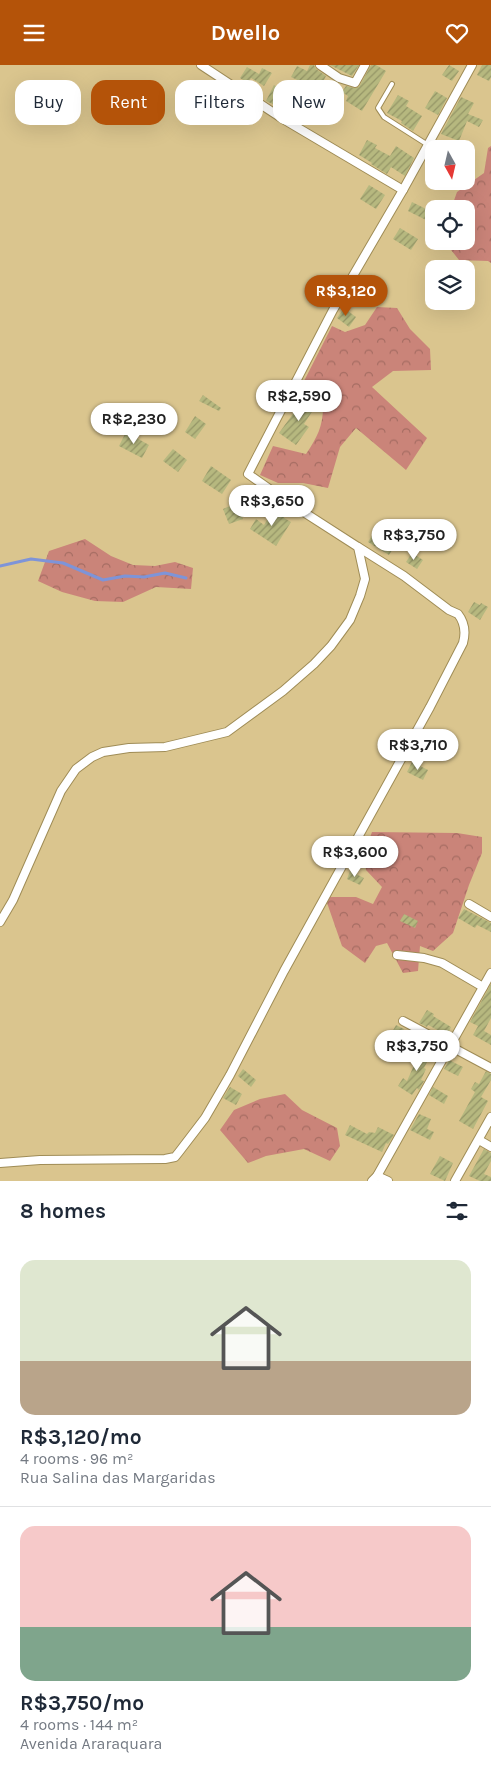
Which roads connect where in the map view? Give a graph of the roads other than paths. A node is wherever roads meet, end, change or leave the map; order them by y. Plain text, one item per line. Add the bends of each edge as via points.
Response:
1 (201, 65) edge
2 (320, 65) edge
3 (365, 65) edge
4 (472, 65) edge
5 (392, 85) dead end
6 (431, 140) edge
7 (425, 143) edge
8 (425, 151) edge
9 (404, 190) junction
10 (358, 547) junction
11 (469, 904) dead end
12 (491, 917) edge
13 (0, 922) edge
14 (397, 955) dead end
15 (491, 973) edge
16 (483, 987) junction
17 (403, 1021) dead end
18 (450, 1045) junction
19 (491, 1068) edge
20 (491, 1117) edge
21 (479, 1140) junction
22 (491, 1147) edge
23 (0, 1163) edge
24 (375, 1179) edge
25 (388, 1181) edge
26 (455, 1181) edge

1 - 9 street via 283,119
2 - 3 street via 339,78 355,83
4 - 6 street
5 - 7 lane via 378,108 384,117
8 - 9 street
9 - 10 street via 333,310 248,474
10 - 13 street via 365,579 350,620 331,646 283,691 227,732 165,747 129,747 103,752 76,769 61,791
10 - 23 street via 458,614 465,629 463,643 230,1075 205,1117 174,1157
11 - 12 street
14 - 16 street via 442,963
15 - 16 street
16 - 18 street
17 - 18 street
18 - 19 street
18 - 24 street
20 - 21 street
21 - 22 street
21 - 26 street
24 - 25 street

